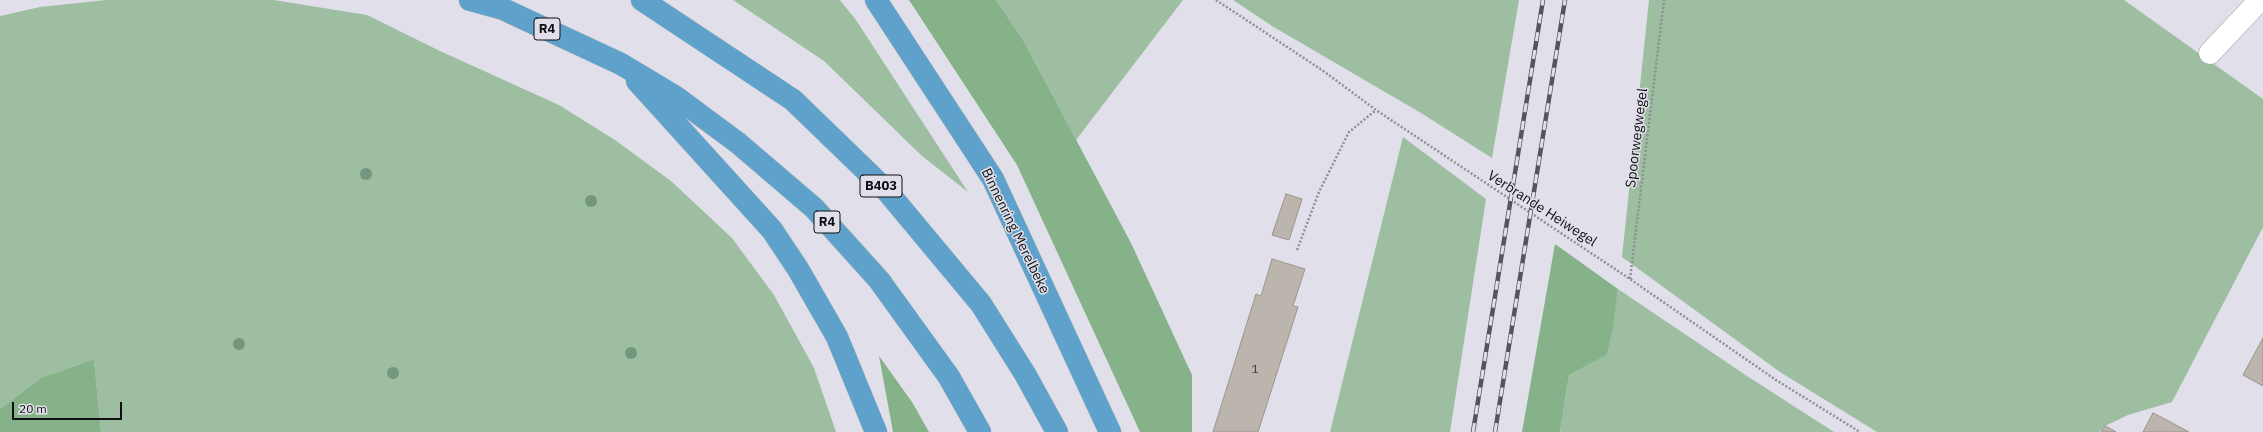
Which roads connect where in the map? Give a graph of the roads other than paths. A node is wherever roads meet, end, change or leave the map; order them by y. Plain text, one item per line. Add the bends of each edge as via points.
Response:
1 (470, 0) edge
2 (642, 0) edge
3 (876, 0) edge
4 (2260, 0) edge
5 (2210, 53) dead end
6 (621, 64) junction
7 (876, 432) edge
8 (980, 432) edge
9 (1057, 432) edge
10 (1110, 432) edge

1 - 6 highway, R4 via 503,9
2 - 9 highway, B403 via 793,100 886,190 981,304 1025,374
3 - 10 highway, Binnenring Merelbeke via 993,179
4 - 5 street
6 - 7 highway via 772,230 798,269 837,338
6 - 8 highway, R4 via 676,97 738,143 814,208 879,280 949,377

